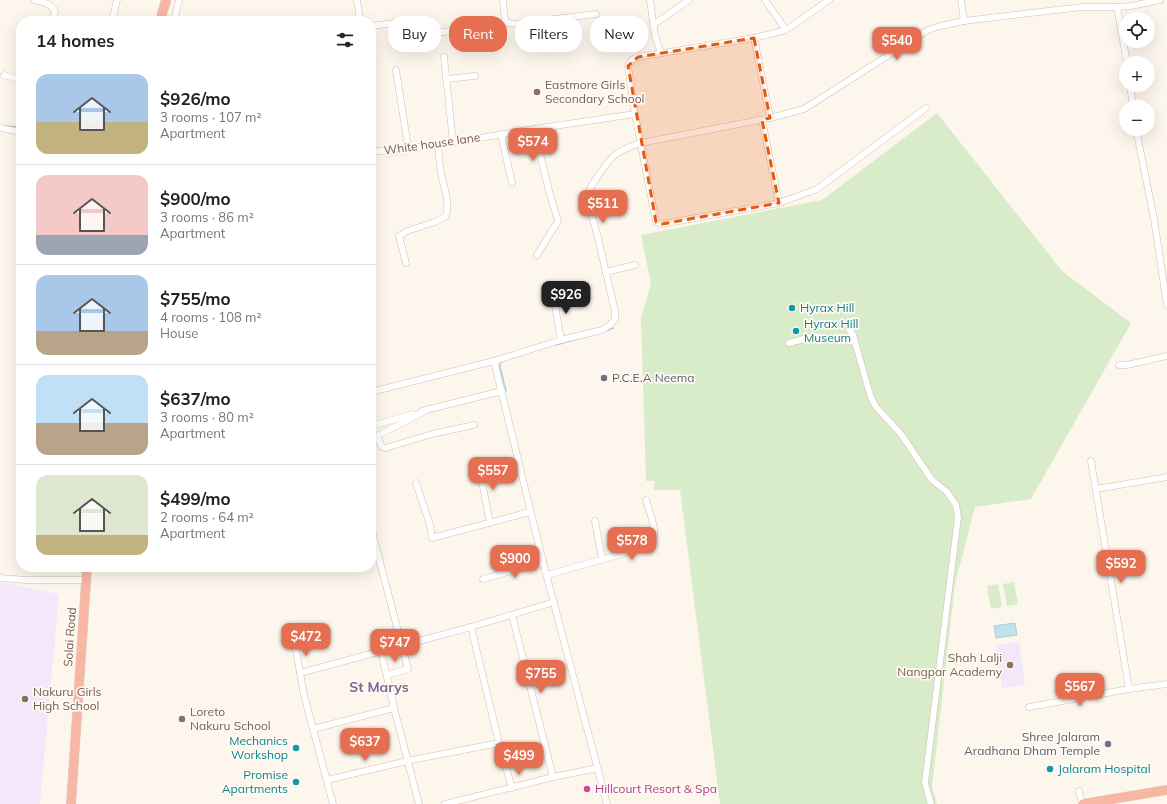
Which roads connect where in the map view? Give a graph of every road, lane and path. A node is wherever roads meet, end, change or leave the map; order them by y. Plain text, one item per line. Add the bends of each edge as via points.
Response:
1 (34, 0) edge
2 (117, 0) edge
3 (166, 0) edge
4 (179, 0) edge
5 (357, 0) edge
6 (503, 0) edge
7 (690, 0) edge
8 (765, 0) edge
9 (829, 0) edge
10 (961, 0) edge
11 (1160, 0) edge
12 (651, 1) edge
13 (1129, 3) edge
14 (1117, 7) junction
15 (596, 14) dead end
16 (54, 16) edge
17 (113, 16) edge
18 (161, 16) edge
19 (175, 16) edge
20 (359, 16) edge
21 (504, 16) edge
22 (964, 21) junction
23 (507, 22) edge
24 (388, 24) edge
25 (376, 25) edge
26 (653, 25) junction
27 (786, 30) junction
28 (754, 38) junction
29 (661, 53) junction
30 (1126, 56) edge
31 (444, 57) dead end
32 (396, 70) dead end
33 (4, 75) dead end
34 (476, 76) dead end
35 (16, 79) edge
36 (446, 79) junction
37 (926, 108) dead end
38 (635, 114) junction
39 (770, 118) junction
40 (762, 120) junction
41 (0, 128) edge
42 (534, 129) junction
43 (16, 131) edge
44 (501, 134) junction
45 (1137, 136) edge
46 (453, 142) junction
47 (640, 143) junction
48 (438, 144) junction
49 (408, 147) junction
50 (376, 151) edge
51 (512, 183) dead end
52 (780, 203) junction
53 (537, 255) dead end
54 (406, 263) dead end
55 (635, 265) dead end
56 (606, 272) junction
57 (1166, 285) edge
58 (553, 294) dead end
59 (1167, 305) edge
60 (849, 329) dead end
61 (561, 340) junction
62 (855, 342) junction
63 (789, 343) dead end
64 (1167, 356) edge
65 (494, 361) junction
66 (1119, 365) dead end
67 (376, 391) edge
68 (502, 391) junction
69 (425, 411) junction
70 (376, 425) edge
71 (474, 425) dead end
72 (1091, 461) dead end
73 (478, 462) dead end
74 (1167, 477) edge
75 (416, 483) dead end
76 (1096, 489) junction
77 (646, 500) dead end
78 (530, 512) junction
79 (595, 521) dead end
80 (490, 523) junction
81 (376, 547) edge
82 (602, 559) junction
83 (543, 562) junction
84 (87, 572) edge
85 (547, 575) junction
86 (0, 578) edge
87 (483, 578) dead end
88 (86, 580) junction
89 (554, 602) junction
90 (512, 615) junction
91 (471, 627) junction
92 (297, 642) dead end
93 (402, 646) junction
94 (381, 651) junction
95 (300, 673) junction
96 (387, 675) junction
97 (1167, 684) edge
98 (1129, 689) junction
99 (1029, 707) dead end
100 (394, 708) junction
101 (313, 729) junction
102 (499, 743) junction
103 (407, 761) junction
104 (598, 768) junction
105 (553, 777) junction
106 (326, 780) junction
107 (512, 788) junction
108 (1167, 790) edge
109 (1079, 791) dead end
110 (71, 804) edge
111 (333, 804) edge
112 (419, 804) edge
113 (445, 804) edge
114 (607, 804) edge
115 (931, 804) edge
116 (1082, 804) edge

1 - 16 street via 53,7
2 - 17 street
3 - 18 highway
4 - 19 street
5 - 20 street
6 - 21 street
7 - 26 street
8 - 27 street
9 - 27 street
10 - 22 street
11 - 13 street
12 - 26 street
13 - 14 street
14 - 22 street via 1082,7
14 - 30 street
15 - 23 street via 514,24
22 - 39 street via 928,30 804,109
24 - 25 street
26 - 29 street
27 - 28 street
28 - 29 street
28 - 39 street
29 - 38 street via 638,57 628,66
31 - 36 street
32 - 49 street
33 - 35 street
34 - 36 street
36 - 46 street
37 - 52 street via 817,189
38 - 42 street, White house lane
38 - 47 street
39 - 40 street
40 - 47 street
40 - 52 street
41 - 43 street
42 - 44 street, White house lane
42 - 53 street via 558,221
44 - 46 street, White house lane
44 - 51 street
45 - 57 street
46 - 48 street, White house lane
47 - 52 street via 656,222 662,224
47 - 56 street via 614,155 588,193 587,199
48 - 49 street, White house lane
48 - 54 street via 448,207 446,216 399,236
49 - 50 street, White house lane
55 - 56 street
56 - 61 street via 616,319 602,330
57 - 59 street
58 - 61 street
60 - 62 street
61 - 65 street
62 - 63 street via 815,336
62 - 115 street via 876,407 901,434 932,480 947,492 956,505 958,517 925,783
64 - 66 street
65 - 67 street
65 - 68 street
68 - 69 street
68 - 78 street
69 - 70 street
69 - 71 street via 377,436 382,447
72 - 76 street
73 - 80 street
74 - 76 street
75 - 80 street via 432,538
76 - 98 street
77 - 82 street via 655,534 654,544
78 - 80 street
78 - 83 street
79 - 82 street
81 - 93 street
82 - 85 street
83 - 85 street
83 - 87 street
84 - 88 highway, Solai Road
85 - 89 street
86 - 88 street
88 - 110 highway, Solai Road
89 - 90 street
89 - 104 street
90 - 91 street
90 - 105 street
91 - 93 street
91 - 102 street
92 - 95 street
93 - 94 street
93 - 96 street via 408,669
94 - 95 street
94 - 96 street
95 - 101 street
96 - 100 street
97 - 98 street
98 - 99 street
100 - 101 street
100 - 103 street
101 - 106 street
102 - 103 street
102 - 107 street
103 - 106 street
103 - 112 street
104 - 105 street
104 - 114 street
105 - 107 street
106 - 111 street
107 - 113 street
108 - 116 highway
109 - 116 street

